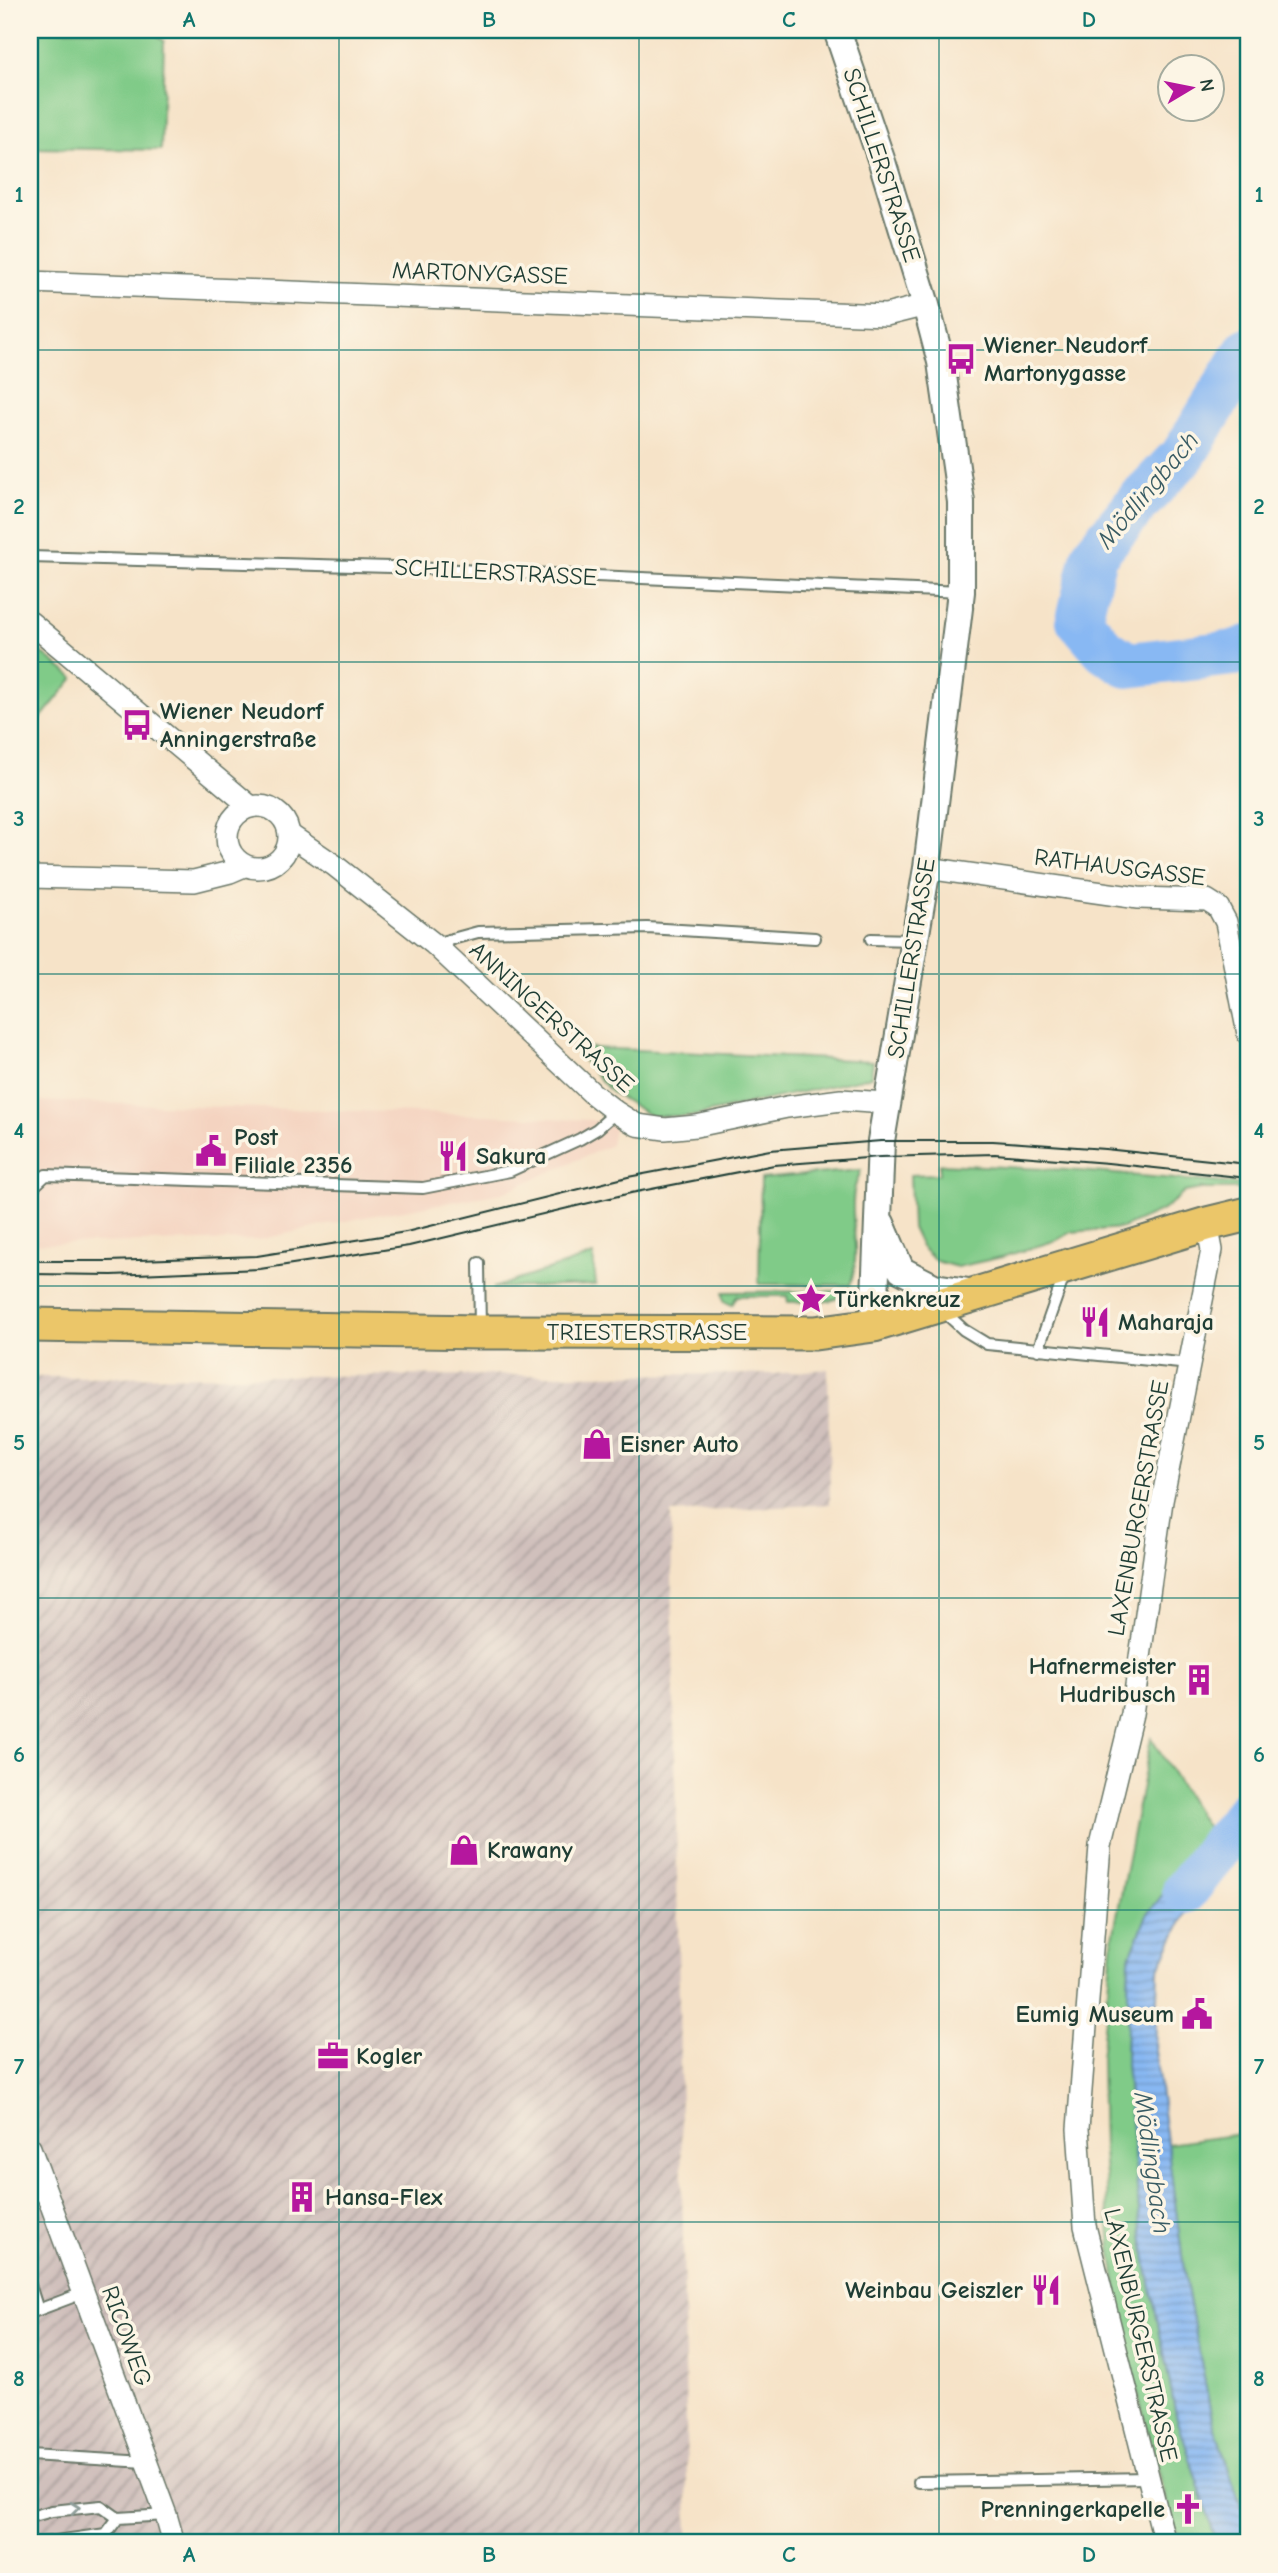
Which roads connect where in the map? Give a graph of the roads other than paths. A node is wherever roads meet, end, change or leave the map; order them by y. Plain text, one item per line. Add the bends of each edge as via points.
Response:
1 (836, 30) edge
2 (30, 282) edge
3 (926, 305) junction
4 (30, 557) edge
5 (961, 592) junction
6 (30, 622) edge
7 (244, 811) junction
8 (289, 835) junction
9 (228, 847) junction
10 (279, 861) junction
11 (334, 865) junction
12 (244, 866) junction
13 (927, 868) junction
14 (30, 877) edge
15 (194, 881) junction
16 (815, 938) dead end
17 (872, 939) dead end
18 (915, 940) junction
19 (433, 944) junction
20 (1248, 1034) edge
21 (886, 1103) junction
22 (616, 1112) junction
23 (30, 1190) edge
24 (1248, 1214) edge
25 (879, 1219) junction
26 (1206, 1224) junction
27 (479, 1263) dead end
28 (1067, 1267) junction
29 (980, 1293) junction
30 (937, 1306) junction
31 (30, 1325) edge
32 (874, 1325) junction
33 (480, 1332) junction
34 (1038, 1350) junction
35 (1190, 1364) junction
36 (30, 2148) edge
37 (38, 2195) edge
38 (30, 2285) edge
39 (83, 2293) junction
40 (34, 2311) edge
41 (30, 2455) edge
42 (146, 2462) junction
43 (1148, 2478) junction
44 (919, 2482) dead end
45 (166, 2515) junction
46 (30, 2517) edge
47 (118, 2518) junction
48 (42, 2543) edge
49 (174, 2543) edge
50 (1165, 2543) edge

1 - 3 street, SCHILLERSTRASSE
2 - 3 street, MARTONYGASSE via 886,315
3 - 5 street, SCHILLERSTRASSE via 941,362 961,502
4 - 5 lane, SCHILLERSTRASSE via 390,567
5 - 13 street, SCHILLERSTRASSE
6 - 7 street via 218,777
7 - 8 street, ANNINGERSTRASSE via 260,806 277,812
7 - 9 street via 228,830
8 - 10 street
8 - 11 street, ANNINGERSTRASSE
9 - 12 street
9 - 15 street
10 - 11 street
10 - 12 street via 262,869
11 - 19 street, ANNINGERSTRASSE
12 - 15 street
13 - 18 street, SCHILLERSTRASSE
13 - 20 street, RATHAUSGASSE via 1138,898 1207,900 1218,907 1226,922
14 - 15 street
16 - 19 lane via 647,928 478,932
17 - 18 lane
18 - 21 street, SCHILLERSTRASSE
19 - 22 street, ANNINGERSTRASSE
21 - 22 street, ANNINGERSTRASSE via 841,1100 665,1129 637,1125
21 - 25 street, SCHILLERSTRASSE
22 - 23 lane via 580,1139 510,1171 423,1188 46,1175
24 - 26 main road, TRIESTERSTRASSE
25 - 29 street via 901,1269 934,1287
25 - 32 street, SCHILLERSTRASSE
26 - 28 main road, TRIESTERSTRASSE
26 - 35 street, LAXENBURGERSTRASSE via 1212,1250
27 - 33 lane
28 - 29 main road, TRIESTERSTRASSE
28 - 34 lane
29 - 30 main road, TRIESTERSTRASSE
30 - 32 main road, TRIESTERSTRASSE
30 - 34 lane via 987,1344
31 - 33 main road, TRIESTERSTRASSE
32 - 33 main road, TRIESTERSTRASSE via 815,1332
34 - 35 lane
35 - 43 street, LAXENBURGERSTRASSE via 1162,1501 1132,1714 1100,1846 1078,2129 1085,2226
36 - 37 street, RICOWEG
37 - 39 street, RICOWEG
38 - 40 lane
39 - 40 lane
39 - 42 street, RICOWEG
41 - 42 lane
42 - 45 street, RICOWEG
43 - 44 lane
43 - 50 street, LAXENBURGERSTRASSE
45 - 47 lane
45 - 49 street, RICOWEG
46 -> 47 lane via 101,2506
47 - 48 lane via 106,2534

